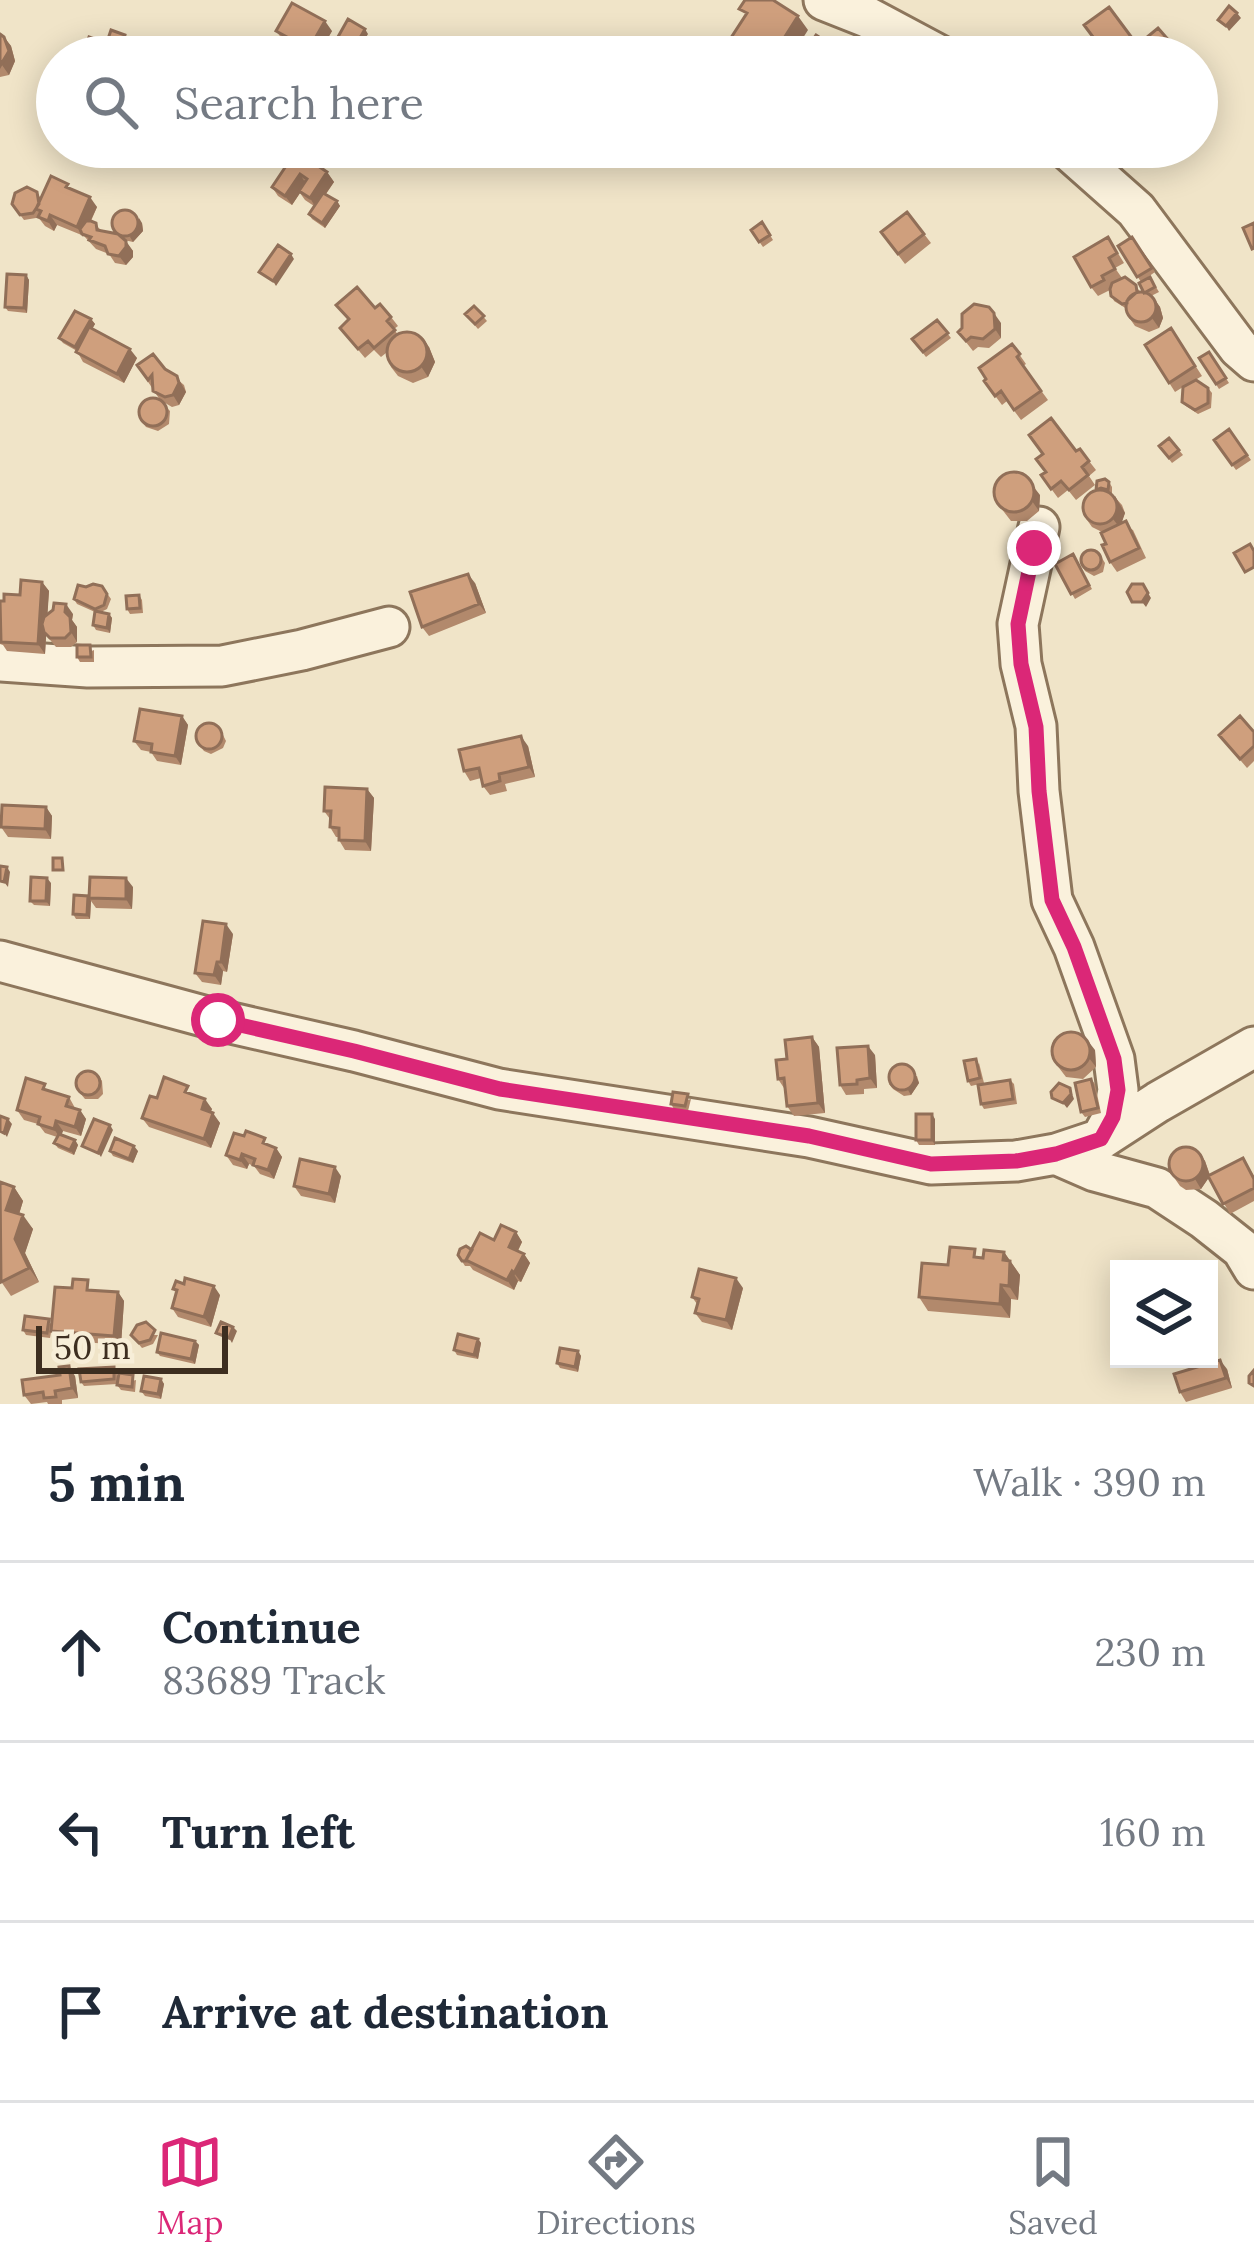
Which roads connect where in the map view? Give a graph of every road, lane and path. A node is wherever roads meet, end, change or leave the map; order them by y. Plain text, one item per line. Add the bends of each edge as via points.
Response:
1 (824, 0) edge
2 (903, 36) edge
3 (1089, 168) edge
4 (1254, 361) edge
5 (1039, 526) dead end
6 (389, 627) dead end
7 (0, 661) edge
8 (0, 961) edge
9 (1254, 1047) edge
10 (1101, 1139) junction
11 (1056, 1154) junction
12 (1254, 1269) edge

1 - 2 street
3 - 4 street via 1136,210
5 - 10 street via 1018,624 1021,664 1036,727 1052,900 1114,1059 1116,1103
6 - 7 street via 222,666
8 - 11 street via 500,1089 809,1136 931,1164
9 - 10 street
10 - 11 street
11 - 12 street via 1156,1188 1242,1249

